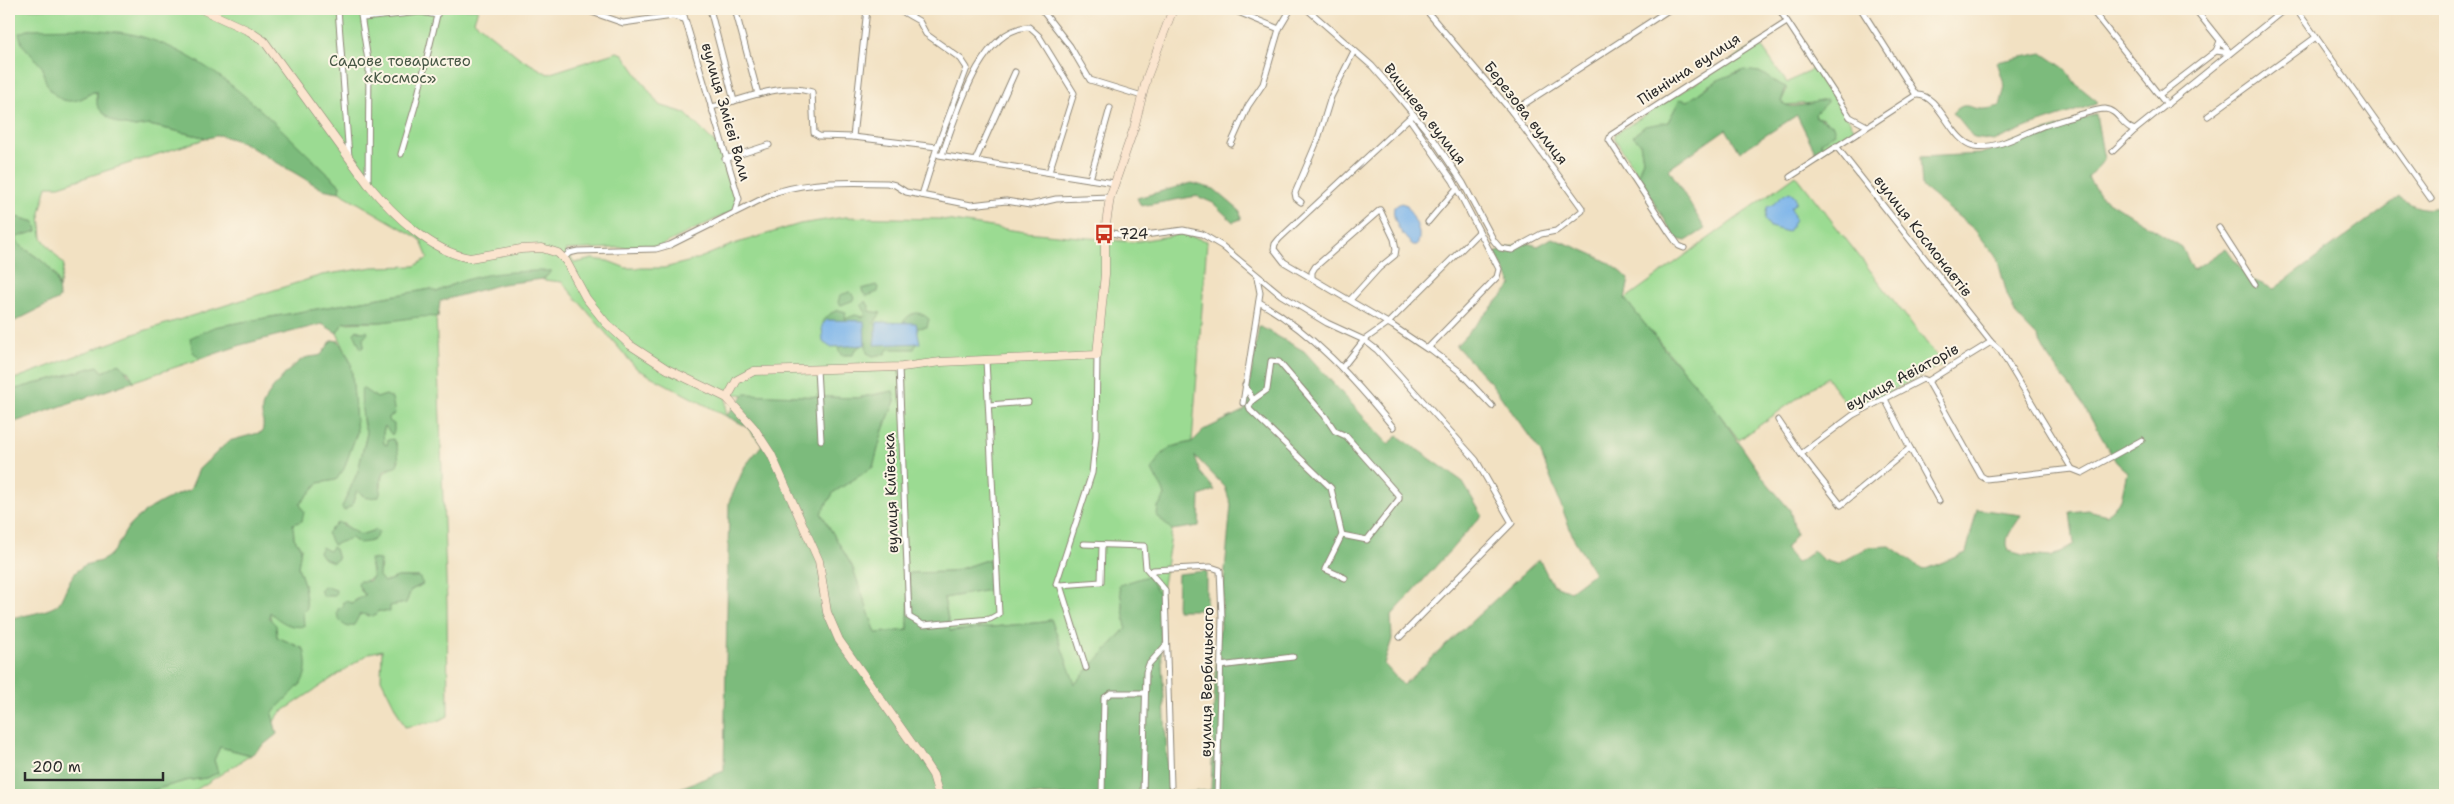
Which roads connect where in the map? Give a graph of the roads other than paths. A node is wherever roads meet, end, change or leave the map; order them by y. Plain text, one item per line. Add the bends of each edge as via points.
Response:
1 (201, 9) edge
2 (338, 9) edge
3 (360, 9) edge
4 (583, 9) edge
5 (683, 9) edge
6 (710, 9) edge
7 (735, 9) edge
8 (867, 9) edge
9 (898, 9) edge
10 (1041, 9) edge
11 (1173, 9) edge
12 (1231, 9) edge
13 (1291, 9) edge
14 (1307, 9) edge
15 (1424, 9) edge
16 (1670, 9) edge
17 (1779, 9) edge
18 (1861, 9) edge
19 (2091, 9) edge
20 (2195, 9) edge
21 (2285, 9) edge
22 (2296, 9) edge
23 (363, 18) junction
24 (684, 19) junction
25 (1787, 22) junction
26 (1278, 29) junction
27 (2316, 37) junction
28 (2220, 41) junction
29 (1354, 51) junction
30 (2216, 51) junction
31 (2230, 53) junction
32 (1015, 72) dead end
33 (758, 94) junction
34 (2159, 95) junction
35 (1142, 96) junction
36 (1916, 96) junction
37 (734, 101) junction
38 (2167, 105) junction
39 (711, 107) junction
40 (1110, 108) dead end
41 (1512, 112) junction
42 (2208, 116) dead end
43 (1411, 117) junction
44 (1867, 126) junction
45 (2135, 130) junction
46 (853, 137) junction
47 (1231, 144) dead end
48 (769, 145) dead end
49 (1836, 146) junction
50 (937, 147) junction
51 (2113, 151) dead end
52 (401, 154) dead end
53 (935, 154) junction
54 (942, 155) junction
55 (349, 158) junction
56 (725, 159) junction
57 (975, 161) junction
58 (1048, 172) junction
59 (1790, 177) dead end
60 (1090, 179) junction
61 (1114, 183) junction
62 (368, 184) junction
63 (1456, 189) junction
64 (922, 195) junction
65 (1110, 197) junction
66 (2431, 199) dead end
67 (1301, 202) dead end
68 (735, 212) junction
69 (1428, 222) dead end
70 (2219, 228) dead end
71 (1105, 231) junction
72 (1556, 231) joint
73 (1479, 232) junction
74 (1684, 248) dead end
75 (564, 258) junction
76 (1256, 277) junction
77 (1312, 278) junction
78 (2255, 284) dead end
79 (1350, 300) junction
80 (1259, 302) junction
81 (1388, 323) junction
82 (1364, 340) junction
83 (1991, 342) junction
84 (1429, 348) junction
85 (1098, 355) junction
86 (986, 360) junction
87 (899, 367) junction
88 (1342, 368) junction
89 (817, 369) junction
90 (1928, 381) junction
91 (1245, 385) junction
92 (727, 398) junction
93 (1885, 399) junction
94 (1254, 400) junction
95 (1028, 402) dead end
96 (1242, 402) dead end
97 (988, 404) junction
98 (1492, 406) dead end
99 (1778, 420) dead end
100 (1393, 427) dead end
101 (822, 440) dead end
102 (2142, 440) dead end
103 (1910, 448) junction
104 (1800, 454) junction
105 (2072, 469) junction
106 (1939, 501) dead end
107 (1342, 535) junction
108 (1084, 544) dead end
109 (1102, 545) junction
110 (1152, 573) junction
111 (1345, 578) dead end
112 (1060, 585) junction
113 (1400, 637) dead end
114 (1166, 644) junction
115 (1293, 658) dead end
116 (1220, 666) junction
117 (1086, 668) dead end
118 (1145, 693) junction
119 (1171, 786) dead end
120 (939, 795) edge
121 (1102, 795) edge
122 (1143, 795) edge
123 (1217, 795) edge

1 - 55 street via 264,41
2 - 55 street
3 - 23 street
4 - 24 street via 623,23 673,16
5 - 24 street, вулиця Змієві Вали
6 - 37 street
7 - 33 street
8 - 46 street
9 - 50 street via 919,21 926,34 961,59 967,68
10 - 35 street via 1070,46 1090,80
11 - 35 street
12 - 26 street
13 - 26 street
14 - 29 street, Вишнева вулиця
15 - 41 street, Березова вулиця
16 - 41 street
17 - 25 street
18 - 36 street
19 - 34 street
20 - 28 street
21 - 31 street
22 - 27 street
23 - 52 street via 421,12 437,15
23 - 62 street via 369,67
24 - 39 street, вулиця Змієві Вали
25 - 44 street via 1850,117
25 - 74 street, Північна вулиця via 1610,135 1609,140 1668,232
26 - 47 street via 1263,84 1248,106
27 - 42 street
27 - 66 street
28 - 30 street
28 - 31 street
29 - 43 street, Вишнева вулиця via 1372,66
29 - 67 street via 1331,97 1318,139 1295,193
30 - 31 street
30 - 34 street
31 - 38 street
32 - 57 street
33 - 37 street
33 - 46 street via 801,88 812,92 814,132 819,136
34 - 38 street
35 - 61 street
36 - 44 street
36 - 45 street via 1922,95 1930,100 1963,141 1972,145 1993,145 2102,109 2112,111
37 - 39 street
38 - 45 street
39 - 56 street, вулиця Змієві Вали
40 - 60 street
41 - 72 street, Березова вулиця via 1582,208
43 - 63 street
43 - 72 street, Вишнева вулиця via 1463,183 1500,248 1512,250 1541,234
43 - 77 street via 1275,244 1274,250 1284,262
44 - 49 street
45 - 51 street
46 - 50 street
48 - 56 street
49 - 59 street
49 - 83 street, вулиця Космонавтів
50 - 53 street
53 - 54 street
53 - 64 street
54 - 57 street
54 - 58 street via 970,77 1006,33 1029,27 1040,36 1074,93
55 - 62 street
56 - 68 street, вулиця Змієві Вали via 739,199
57 - 58 street
58 - 60 street
60 - 61 street
61 - 65 street
62 - 75 street via 397,216 455,254 470,258 542,248 552,249
63 - 69 street
63 - 73 street
64 - 65 street via 971,205 1006,201 1030,205 1056,199
64 - 68 street via 906,192 895,184 831,182 791,188
65 - 71 street
68 - 75 street via 656,249 578,251
70 - 78 street
71 - 76 street via 1129,237 1193,231 1212,239
71 - 85 street
73 - 81 street
73 - 84 street via 1499,269 1497,278
75 - 92 street via 592,307 630,345 667,369
76 - 80 street
76 - 82 street via 1327,323
77 - 79 street
77 - 79 street via 1315,267 1380,210 1394,238 1395,255
79 - 81 street
80 - 88 street via 1303,332
80 - 91 street
81 - 82 street
81 - 84 street
82 - 88 street
82 - 113 street via 1377,350 1476,460 1512,523
83 - 90 street, вулиця Авіаторів
83 - 105 street, вулиця Космонавтів via 2000,350
84 - 98 street via 1459,371
85 - 86 street
85 - 112 street via 1092,473 1056,584
86 - 87 street
86 - 97 street
87 - 89 street
87 - 97 street, вулиця Київська via 909,617 923,625 990,619 999,614
88 - 100 street
89 - 92 street via 754,371 737,380
89 - 101 street
90 - 93 street, вулиця Авіаторів via 1923,380
90 - 105 street via 1980,476 1986,480
91 - 94 street
91 - 96 street
92 - 120 street via 754,428 780,473 819,562 827,612 838,640 918,752 933,776
93 - 103 street
93 - 104 street, вулиця Авіаторів via 1853,416
94 - 107 street via 1250,410 1331,488
94 - 107 street via 1267,390 1270,361 1279,362 1334,431 1346,436 1399,496 1367,540
95 - 97 street
99 - 104 street
102 - 105 street via 2082,473
103 - 104 street via 1841,505
103 - 106 street
107 - 111 street via 1325,569
108 - 109 street
109 - 110 street via 1144,546 1146,568
109 - 112 street via 1101,582
110 - 114 street via 1165,590
110 - 116 street, вулиця Вербицького via 1153,570 1211,567 1220,570
112 - 117 street
114 - 118 street via 1149,664
114 - 119 street
115 - 116 street
116 - 123 street, вулиця Вербицького
118 - 121 street via 1111,693 1104,698
118 - 122 street

